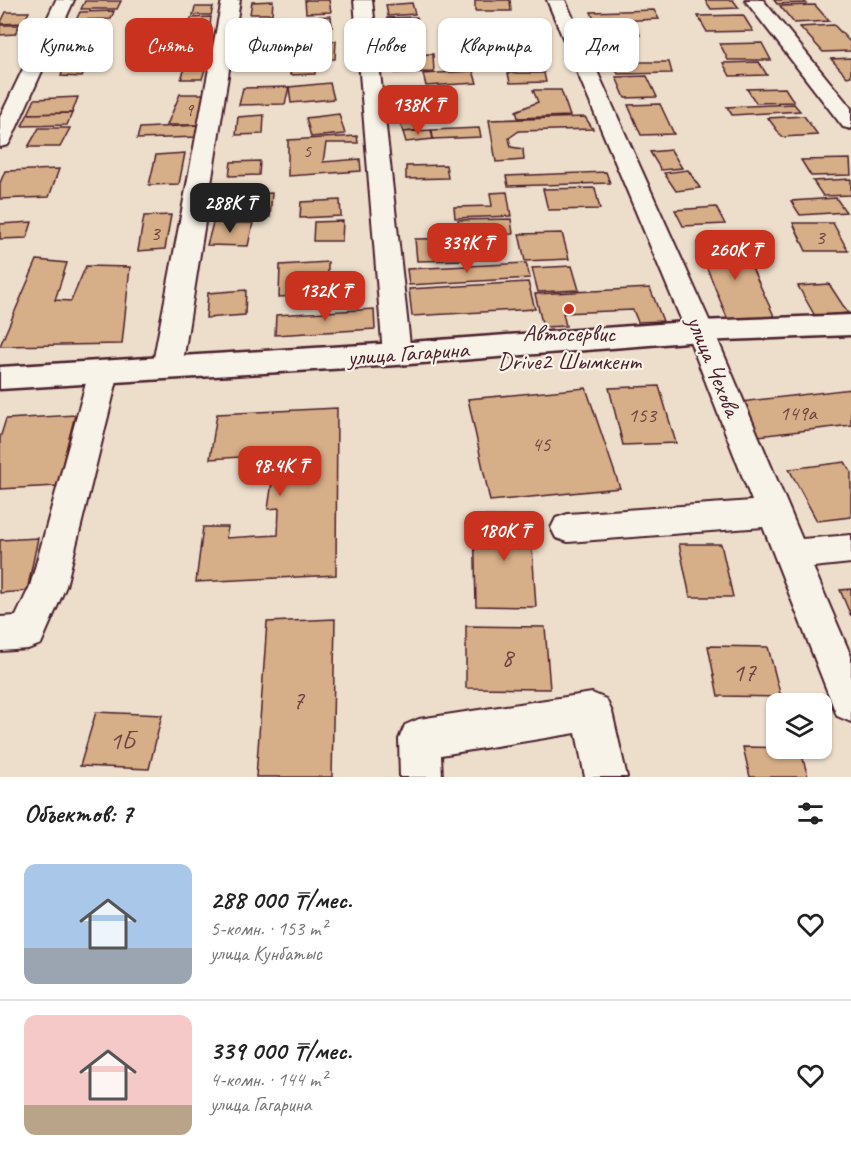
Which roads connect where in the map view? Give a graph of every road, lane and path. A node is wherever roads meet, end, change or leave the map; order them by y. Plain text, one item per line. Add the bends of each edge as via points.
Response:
1 (65, 0) edge
2 (231, 0) edge
3 (363, 0) edge
4 (556, 0) edge
5 (754, 0) edge
6 (851, 122) edge
7 (0, 140) edge
8 (851, 325) edge
9 (700, 331) junction
10 (397, 354) junction
11 (167, 368) junction
12 (104, 372) junction
13 (0, 378) edge
14 (774, 513) junction
15 (568, 528) dead end
16 (851, 549) edge
17 (791, 554) junction
18 (0, 634) edge
19 (851, 703) edge
20 (421, 777) edge
21 (606, 777) edge

1 - 7 street
2 - 11 street
3 - 10 street
4 - 9 street, улица Чехова
5 - 6 street
8 - 9 main road, улица Гагарина
9 - 10 main road, улица Гагарина
9 - 14 street, улица Чехова
10 - 11 main road, улица Гагарина
11 - 12 main road, улица Гагарина
12 - 13 main road, улица Гагарина
12 - 18 street via 48,585 28,632
14 - 15 street
14 - 17 street, улица Чехова
16 - 17 street
17 - 19 street, улица Чехова
20 - 21 street via 419,739 592,712

